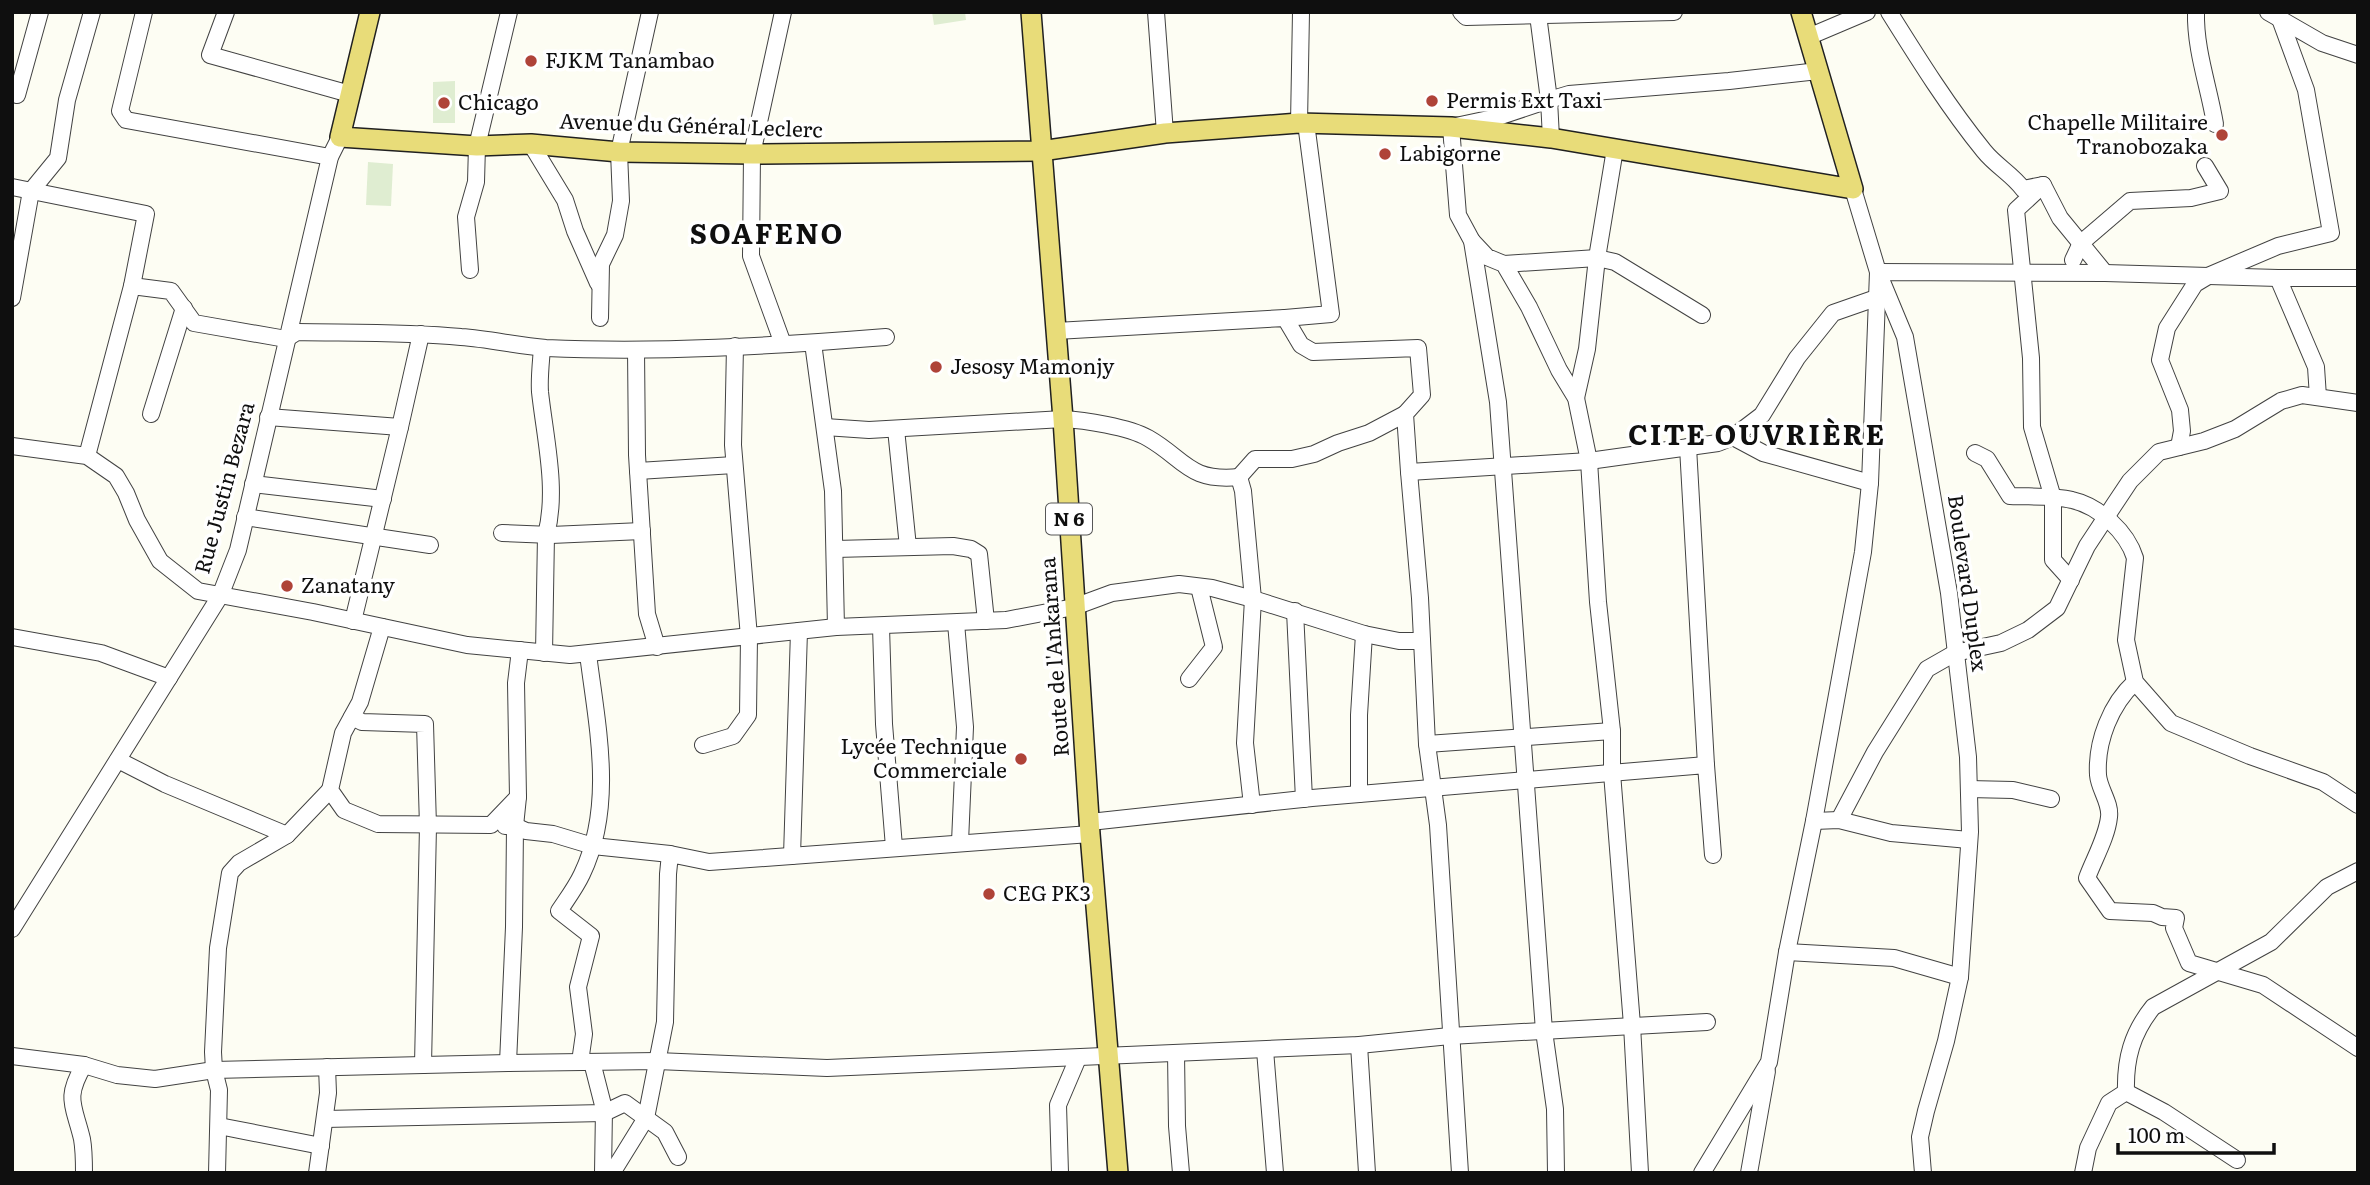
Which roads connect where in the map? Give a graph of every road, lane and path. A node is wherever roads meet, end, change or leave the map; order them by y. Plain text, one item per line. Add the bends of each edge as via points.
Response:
1 (40, 12) edge
2 (92, 12) edge
3 (144, 12) edge
4 (226, 12) edge
5 (370, 12) edge
6 (509, 12) edge
7 (650, 12) edge
8 (783, 12) edge
9 (1031, 12) edge
10 (1156, 12) edge
11 (1301, 12) edge
12 (1461, 12) edge
13 (1674, 12) edge
14 (1801, 12) edge
15 (1867, 12) edge
16 (1889, 12) edge
17 (2196, 12) edge
18 (1609, 13) edge
19 (1538, 15) junction
20 (2274, 16) edge
21 (1808, 37) junction
22 (2358, 54) edge
23 (1818, 71) junction
24 (350, 94) junction
25 (17, 95) dead end
26 (1549, 100) junction
27 (1302, 123) junction
28 (2214, 124) dead end
29 (1451, 127) junction
30 (1165, 133) junction
31 (340, 137) junction
32 (1551, 138) junction
33 (531, 144) junction
34 (477, 146) junction
35 (1615, 149) junction
36 (1041, 151) junction
37 (619, 152) junction
38 (752, 154) junction
39 (330, 157) junction
40 (2204, 166) dead end
41 (2043, 185) junction
42 (12, 187) edge
43 (1853, 189) junction
44 (31, 191) junction
45 (1472, 241) junction
46 (2081, 243) junction
47 (1597, 258) junction
48 (2073, 260) dead end
49 (1504, 264) junction
50 (470, 270) dead end
51 (1878, 272) junction
52 (2021, 273) junction
53 (2105, 273) junction
54 (2210, 275) junction
55 (2278, 278) junction
56 (2358, 278) edge
57 (599, 285) junction
58 (132, 286) junction
59 (12, 295) edge
60 (1876, 298) junction
61 (184, 308) junction
62 (1702, 315) dead end
63 (600, 318) dead end
64 (1285, 318) junction
65 (1056, 331) junction
66 (421, 334) junction
67 (886, 337) dead end
68 (286, 339) junction
69 (813, 343) junction
70 (783, 344) junction
71 (735, 346) junction
72 (542, 348) junction
73 (636, 350) junction
74 (2318, 397) junction
75 (1576, 398) junction
76 (2355, 402) edge
77 (151, 414) dead end
78 (1405, 414) junction
79 (268, 417) junction
80 (1063, 419) junction
81 (825, 427) junction
82 (400, 428) junction
83 (896, 429) junction
84 (1733, 438) junction
85 (12, 446) edge
86 (1688, 447) junction
87 (2179, 447) junction
88 (1975, 453) dead end
89 (87, 456) junction
90 (1590, 461) junction
91 (734, 465) junction
92 (1503, 466) junction
93 (638, 471) junction
94 (1409, 472) junction
95 (1239, 477) junction
96 (1870, 483) junction
97 (253, 484) junction
98 (2053, 498) junction
99 (383, 499) junction
100 (245, 517) junction
101 (2106, 517) junction
102 (642, 531) junction
103 (502, 533) dead end
104 (546, 535) junction
105 (374, 537) junction
106 (430, 545) dead end
107 (908, 547) junction
108 (835, 549) junction
109 (2071, 580) junction
110 (1199, 587) junction
111 (220, 596) junction
112 (1253, 599) junction
113 (1074, 607) junction
114 (1295, 611) junction
115 (353, 621) junction
116 (986, 621) junction
117 (956, 623) junction
118 (382, 627) junction
119 (836, 627) junction
120 (881, 627) junction
121 (799, 631) junction
122 (1364, 634) junction
123 (12, 637) edge
124 (749, 637) junction
125 (1422, 641) junction
126 (657, 648) junction
127 (520, 650) junction
128 (544, 653) junction
129 (1955, 653) junction
130 (588, 654) junction
131 (170, 678) junction
132 (1189, 679) dead end
133 (2135, 682) junction
134 (352, 718) junction
135 (1612, 731) junction
136 (1522, 737) junction
137 (703, 744) dead end
138 (1427, 744) junction
139 (118, 760) junction
140 (1706, 765) junction
141 (1612, 773) junction
142 (1526, 781) junction
143 (1433, 789) junction
144 (1969, 789) junction
145 (330, 790) junction
146 (1359, 794) junction
147 (518, 797) junction
148 (1304, 799) junction
149 (2051, 799) dead end
150 (1252, 805) junction
151 (2358, 805) edge
152 (1839, 820) junction
153 (1814, 821) junction
154 (491, 825) junction
155 (515, 826) junction
156 (428, 827) junction
157 (1090, 828) junction
158 (287, 835) junction
159 (1969, 840) junction
160 (960, 842) junction
161 (593, 846) junction
162 (894, 847) junction
163 (670, 854) junction
164 (1713, 855) dead end
165 (792, 856) junction
166 (2358, 871) edge
167 (12, 929) edge
168 (1787, 952) junction
169 (2218, 970) junction
170 (1960, 977) junction
171 (1707, 1023) dead end
172 (1632, 1025) junction
173 (1544, 1031) junction
174 (1450, 1036) junction
175 (1359, 1045) junction
176 (2358, 1048) edge
177 (1265, 1049) junction
178 (1175, 1053) junction
179 (12, 1056) edge
180 (1110, 1057) junction
181 (1078, 1058) junction
182 (657, 1061) junction
183 (586, 1062) junction
184 (1769, 1062) junction
185 (508, 1063) junction
186 (83, 1065) junction
187 (423, 1065) junction
188 (327, 1067) junction
189 (214, 1070) junction
190 (2126, 1092) junction
191 (604, 1113) junction
192 (646, 1118) junction
193 (325, 1119) junction
194 (219, 1126) junction
195 (321, 1146) junction
196 (678, 1157) dead end
197 (2237, 1160) dead end
198 (84, 1173) edge
199 (217, 1173) edge
200 (317, 1173) edge
201 (603, 1173) edge
202 (612, 1173) edge
203 (1060, 1173) edge
204 (1118, 1173) edge
205 (1181, 1173) edge
206 (1275, 1173) edge
207 (1367, 1173) edge
208 (1460, 1173) edge
209 (1556, 1173) edge
210 (1640, 1173) edge
211 (1702, 1173) edge
212 (1749, 1173) edge
213 (1923, 1173) edge
214 (2083, 1173) edge

1 - 25 street
2 - 44 street via 58,158
3 - 39 street via 120,111 126,120
4 - 24 street via 210,55
5 - 24 main road, Rue Justin Bezara
6 - 34 street
7 - 37 street
8 - 38 street
9 - 36 main road, Route de l'Ankarana / N 6
10 - 30 street
11 - 27 street
12 - 19 street via 1466,17
13 - 18 street
14 - 21 main road, Boulevard Duplex
15 - 21 street
16 - 41 street via 1955,116 1988,157 2023,189
17 - 28 street
18 - 19 street
19 - 26 street
20 - 22 street via 2322,43
20 - 54 street via 2306,90 2331,233 2278,246
21 - 23 main road, Boulevard Duplex
23 - 26 street via 1569,94
23 - 43 main road, Boulevard Duplex
24 - 31 main road, Rue Justin Bezara
26 - 29 street
26 - 32 street
27 - 29 main road, Avenue du Général Leclerc
27 - 30 main road, Avenue du Général Leclerc
27 - 64 street via 1331,314
29 - 32 main road, Avenue du Général Leclerc
29 - 45 street via 1458,215
30 - 36 main road, Avenue du Général Leclerc
31 - 34 main road, Avenue du Général Leclerc
31 - 39 street, Rue Justin Bezara
32 - 35 main road, Avenue du Général Leclerc
33 - 34 main road, Avenue du Général Leclerc
33 - 37 main road, Avenue du Général Leclerc
33 - 57 street via 565,200
34 - 50 street via 475,182 466,217
35 - 43 main road, Avenue du Général Leclerc
35 - 47 street
36 - 38 main road, Avenue du Général Leclerc
36 - 65 main road, Route de l'Ankarana / N 6
37 - 38 main road, Avenue du Général Leclerc
37 - 57 street via 621,201
38 - 70 street via 751,256
39 - 68 street, Rue Justin Bezara
40 - 46 street via 2220,191 2190,198 2130,201
41 - 46 street via 2060,218
41 - 52 street via 2016,210
42 - 44 street
43 - 51 street, Boulevard Duplex
44 - 58 street via 146,214
44 - 59 street
45 - 49 street via 1487,257
45 - 92 street via 1498,402
46 - 48 street
46 - 53 street
47 - 49 street
47 - 62 street via 1630,270
47 - 75 street via 1587,349
49 - 75 street
51 - 52 street
51 - 60 street
51 - 129 street, Boulevard Duplex via 1905,337
52 - 53 street
52 - 98 street via 2031,358 2032,427
53 - 54 street
54 - 55 street
54 - 87 street via 2195,284 2167,328 2160,360 2180,410
55 - 56 street
55 - 74 street via 2316,367
57 - 63 street
58 - 61 street via 171,291
58 - 89 street
60 - 84 street via 1833,313 1804,348 1762,415
60 - 96 street
61 - 68 street via 194,323
61 - 77 street
64 - 65 street
64 - 78 street via 1301,345 1313,352 1418,348 1422,395
65 - 80 main road, Route de l'Ankarana / N 6
66 - 68 street via 297,332
66 - 72 street
66 - 82 street
67 - 69 street
68 - 79 street, Rue Justin Bezara
69 - 70 street
69 - 81 street
70 - 71 street
71 - 73 street
71 - 91 street
72 - 73 street
72 - 104 street via 540,389 551,517
73 - 93 street
74 - 76 street
74 - 87 street via 2302,395 2281,401 2235,429
75 - 90 street
78 - 94 street
78 - 95 street via 1314,454 1255,459
79 - 82 street
79 - 97 street, Rue Justin Bezara
80 - 83 street
80 - 95 street via 1087,420 1146,437 1206,477
80 - 113 main road, Route de l'Ankarana / N 6
81 - 83 street
81 - 108 street via 834,491
82 - 99 street
83 - 107 street
84 - 86 street
84 - 96 street via 1763,453
85 - 89 street
86 - 90 street
86 - 140 street
87 - 101 street via 2159,452 2130,481
88 - 98 street via 1987,459 2011,496
89 - 111 street via 116,476 160,561 198,591
90 - 92 street
90 - 135 street
91 - 93 street
91 - 124 street
92 - 94 street
92 - 136 street
93 - 102 street
94 - 125 street
95 - 112 street
96 - 153 street via 1863,552
97 - 99 street
97 - 100 street, Rue Justin Bezara
98 - 101 street via 2073,500
98 - 109 street via 2053,560
99 - 105 street
100 - 105 street
100 - 111 street, Rue Justin Bezara
101 - 109 street
101 - 133 street via 2135,558 2126,640
102 - 104 street
102 - 126 street via 647,614
103 - 104 street
104 - 128 street
105 - 106 street
105 - 115 street
107 - 108 street
107 - 116 street via 953,546 979,554
108 - 119 street
109 - 129 street via 2057,607 2028,630 2001,643
110 - 112 street
110 - 113 street via 1179,584 1112,593
110 - 132 street via 1214,647
111 - 115 street
111 - 131 street, Rue Justin Bezara
112 - 114 street
112 - 150 street via 1245,743
113 - 116 street
113 - 157 main road, Route de l'Ankarana / N 6
114 - 122 street
114 - 148 street
115 - 118 street
116 - 117 street
117 - 120 street
117 - 160 street via 965,727
118 - 127 street via 467,645
118 - 134 street
119 - 120 street
119 - 121 street
120 - 162 street
121 - 124 street
121 - 165 street
122 - 125 street
122 - 146 street
123 - 131 street via 101,653
124 - 126 street
124 - 137 street via 748,715 733,736
125 - 138 street
126 - 130 street
127 - 128 street
127 - 147 street via 516,683
128 - 130 street
129 - 144 street, Boulevard Duplex
129 - 152 street via 1927,669 1915,685
130 - 161 street via 601,762 601,804
131 - 139 street, Rue Justin Bezara
133 - 151 street via 2171,723 2323,782
133 - 169 street via 2122,694 2101,747 2098,776 2110,814 2087,878 2110,911 2176,918 2174,928 2189,964
134 - 145 street via 343,733
134 - 156 street via 425,724
135 - 136 street
135 - 141 street
136 - 138 street
136 - 142 street
138 - 143 street
139 - 158 street via 165,785
139 - 167 street, Rue Justin Bezara
140 - 141 street
140 - 164 street
141 - 142 street
141 - 172 street
142 - 143 street
142 - 173 street
143 - 146 street
143 - 174 street
144 - 149 street via 2012,790
144 - 159 street, Boulevard Duplex
145 - 156 street via 344,810 377,824
145 - 158 street
146 - 148 street
147 - 154 street
147 - 155 street
148 - 150 street
150 - 157 street
152 - 153 street
152 - 159 street via 1891,833
153 - 168 street
154 - 155 street
154 - 156 street
155 - 161 street
155 - 185 street
156 - 187 street
157 - 160 street
157 - 180 main road, Route de l'Ankarana / N 6
158 - 189 street via 230,873 218,948
159 - 170 street, Boulevard Duplex
160 - 162 street
161 - 163 street
161 - 183 street via 582,875 559,911 591,936 578,987
162 - 165 street
163 - 165 street via 709,862
163 - 182 street via 665,1022
166 - 169 street via 2327,887 2271,942
168 - 170 street via 1894,958
168 - 184 street
169 - 176 street via 2263,985
169 - 190 street via 2153,1007 2141,1022 2125,1068
170 - 213 street, Boulevard Duplex via 1920,1137
171 - 172 street
172 - 173 street
172 - 210 street
173 - 174 street
173 - 209 street via 1555,1109
174 - 175 street
174 - 208 street
175 - 177 street
175 - 207 street
177 - 178 street
177 - 206 street
178 - 180 street
178 - 205 street
179 - 186 street
180 - 181 street
180 - 204 main road, Route de l'Ankarana / N 6
181 - 182 street via 827,1068
181 - 203 street via 1058,1105
182 - 183 street
182 - 192 street
183 - 185 street
183 - 191 street
184 - 211 street
184 - 212 street
185 - 187 street
186 - 189 street via 156,1079
186 - 198 street via 71,1094
187 - 188 street
188 - 189 street
188 - 193 street
189 - 194 street
190 - 197 street
190 - 214 street via 2109,1103 2088,1149
191 - 192 street via 625,1103
191 - 193 street
191 - 201 street
192 - 196 street via 665,1132
192 - 202 street
193 - 195 street
194 - 195 street
194 - 199 street
195 - 200 street

